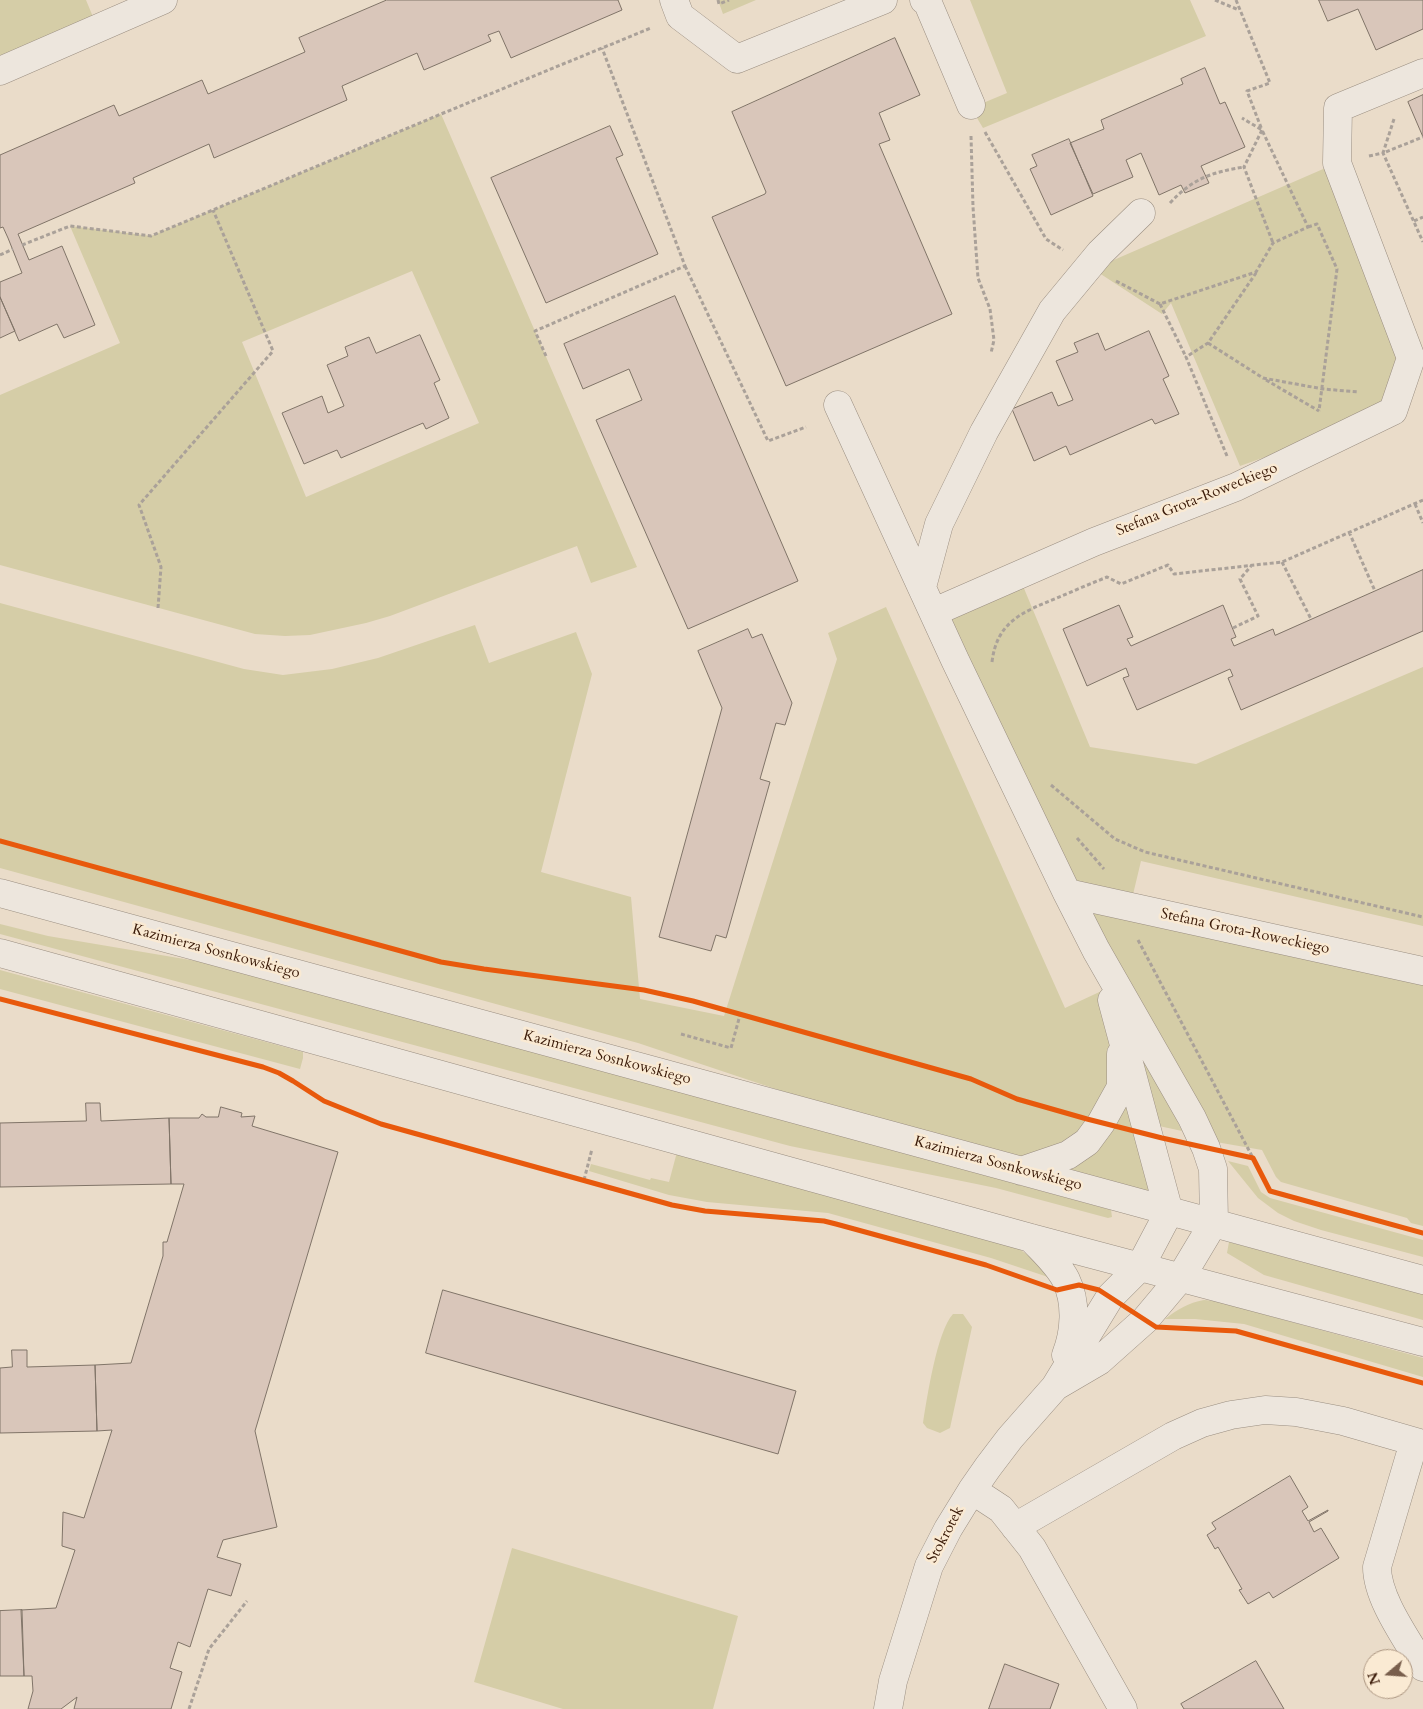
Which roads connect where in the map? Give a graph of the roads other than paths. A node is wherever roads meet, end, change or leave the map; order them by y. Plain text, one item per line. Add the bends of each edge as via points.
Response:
1 (162, 0) edge
2 (882, 0) edge
3 (924, 0) edge
4 (677, 8) edge
5 (0, 71) edge
6 (1423, 73) edge
7 (970, 105) road end
8 (1141, 214) dead end
9 (838, 404) dead end
10 (922, 587) junction
11 (934, 612) junction
12 (0, 893) edge
13 (1067, 893) junction
14 (1096, 950) junction
15 (0, 953) edge
16 (1423, 971) edge
17 (1122, 1033) junction
18 (1021, 1171) junction
19 (1169, 1212) junction
20 (1214, 1222) junction
21 (1031, 1238) junction
22 (1140, 1267) junction
23 (1181, 1277) junction
24 (1423, 1280) edge
25 (1423, 1342) edge
26 (1054, 1387) junction
27 (1419, 1443) edge
28 (972, 1490) junction
29 (1015, 1527) junction
30 (1423, 1667) edge
31 (888, 1709) edge
32 (1123, 1709) edge

1 - 5 street
2 - 4 street via 736,59
3 - 7 street
6 - 11 street, Stefana Grota-Roweckiego via 1338,108 1337,163 1412,358 1393,411 1236,487 1094,542
8 - 10 street via 1100,253 1052,311 984,432 939,524
9 - 10 street
10 - 11 street
11 - 13 street
12 - 18 street, Kazimierza Sosnkowskiego
13 - 14 street
13 - 16 street, Stefana Grota-Roweckiego
14 - 17 street
14 - 20 street via 1206,1148 1212,1169
15 - 21 street
17 - 18 street via 1121,1086 1102,1123 1087,1142 1068,1155
17 - 19 street
18 - 19 street, Kazimierza Sosnkowskiego
19 - 20 street, Kazimierza Sosnkowskiego
19 - 22 street
20 - 23 street
20 - 24 street, Kazimierza Sosnkowskiego
21 - 22 street
21 - 26 street, Stokrotek via 1065,1279 1073,1305 1074,1329
22 - 23 street
22 - 26 street, Stokrotek via 1110,1298
23 - 25 street
23 - 26 street, Stokrotek via 1145,1320 1099,1361
26 - 28 street, Stokrotek via 1010,1438
27 - 29 street via 1343,1420 1296,1412 1265,1410 1231,1415 1173,1436
27 - 30 street via 1377,1567 1377,1580 1382,1595
28 - 29 street via 1001,1509
28 - 31 street, Stokrotek via 929,1566 893,1681
29 - 32 street via 1032,1548

